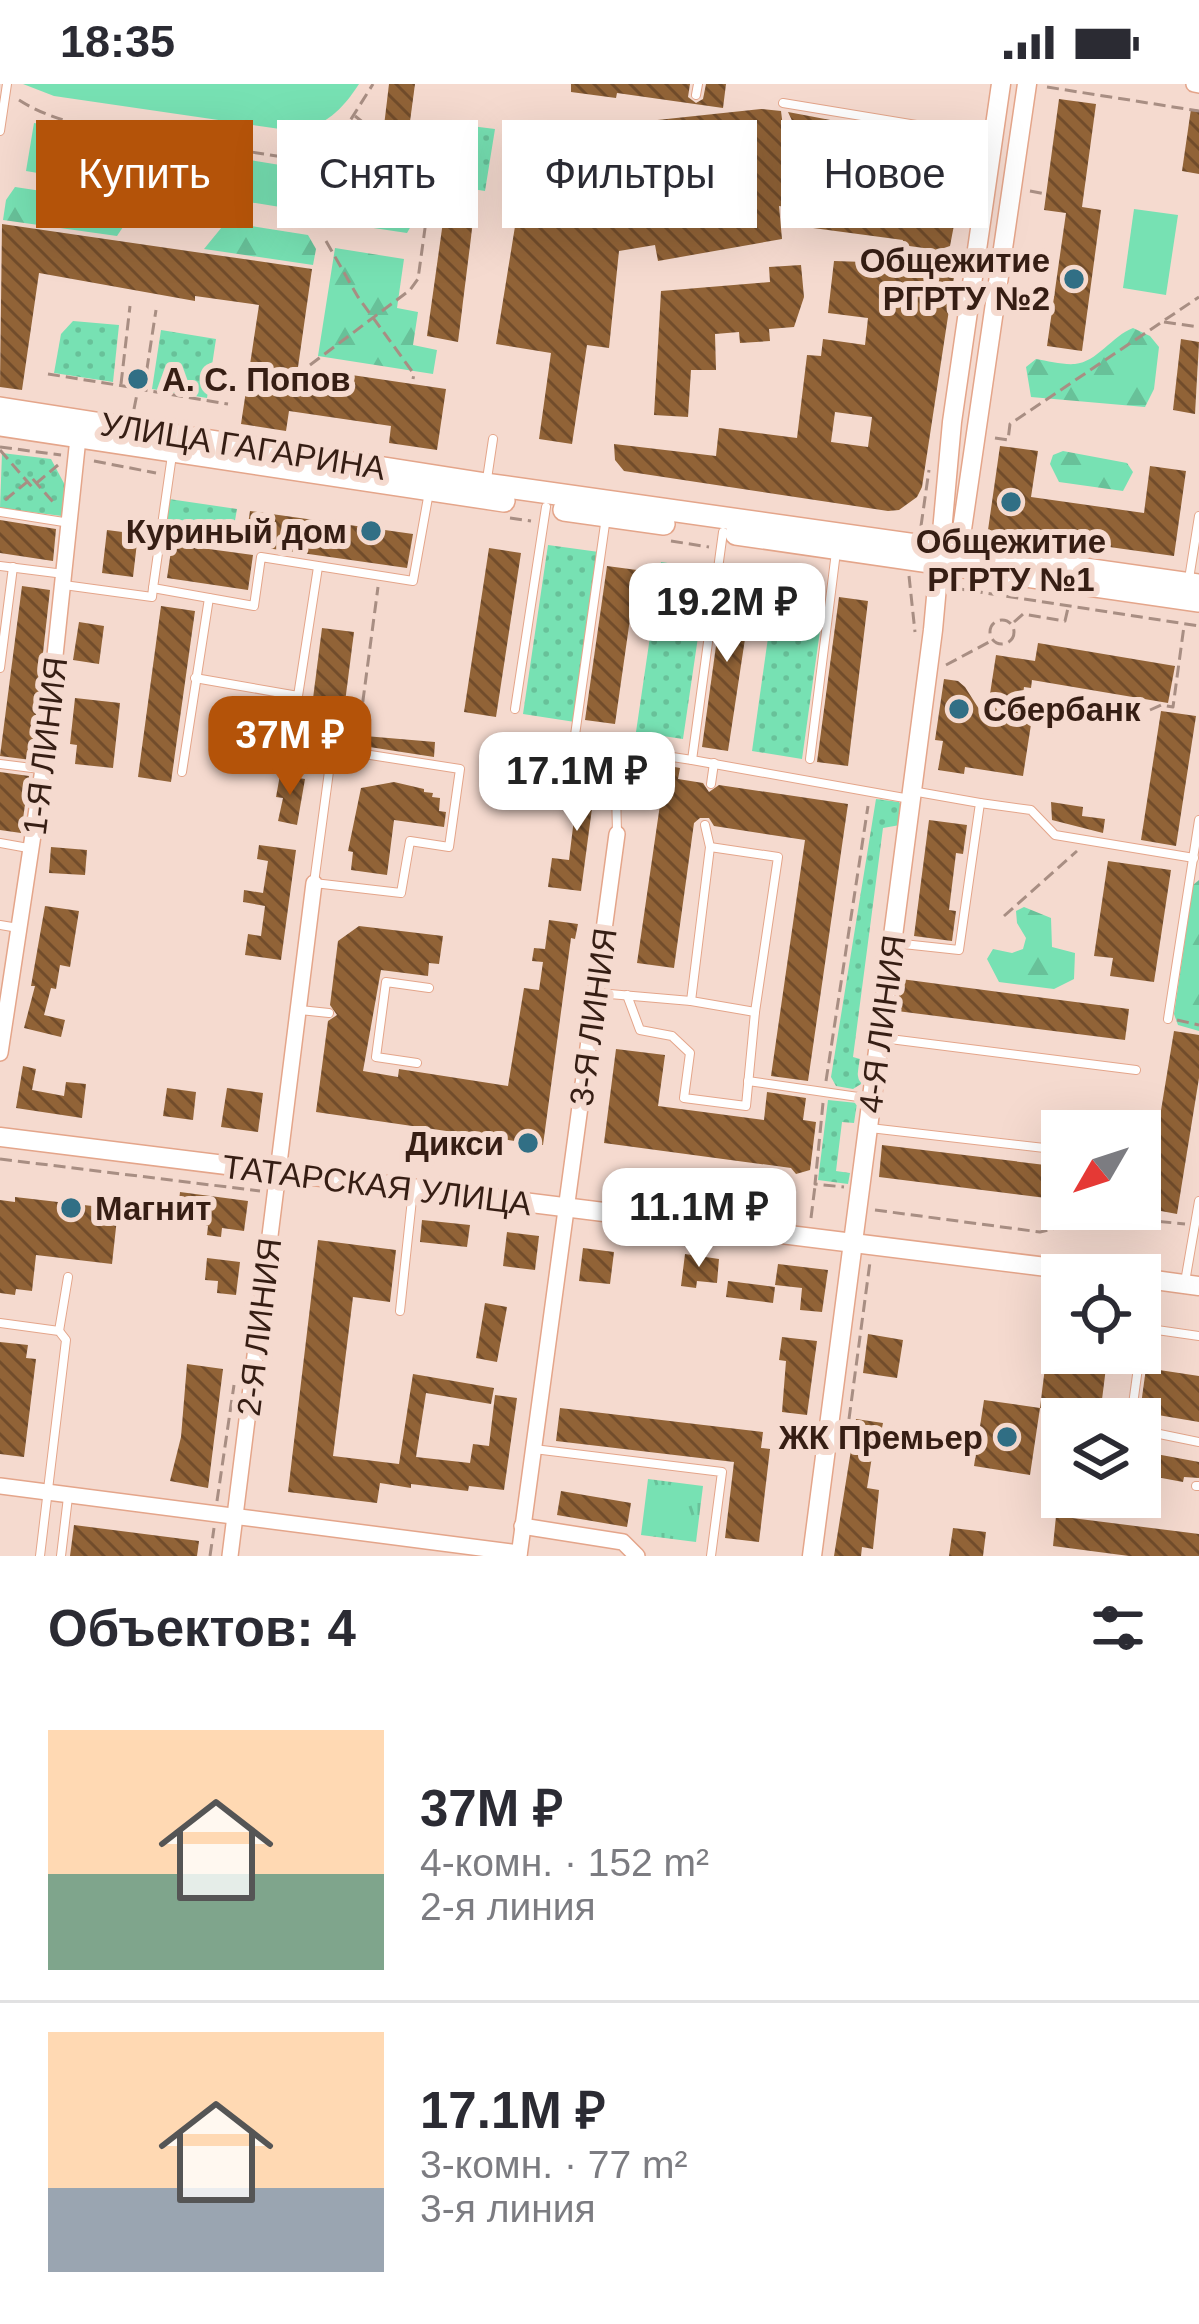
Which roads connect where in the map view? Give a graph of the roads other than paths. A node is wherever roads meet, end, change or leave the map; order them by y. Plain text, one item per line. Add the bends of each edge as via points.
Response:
1 (698, 84) edge
2 (1001, 84) edge
3 (1027, 84) edge
4 (6, 87) edge
5 (696, 95) dead end
6 (783, 103) dead end
7 (0, 131) edge
8 (994, 138) junction
9 (944, 255) dead end
10 (976, 259) junction
11 (0, 408) edge
12 (0, 425) edge
13 (493, 439) dead end
14 (73, 447) junction
15 (173, 452) junction
16 (429, 490) junction
17 (485, 491) junction
18 (546, 507) junction
19 (0, 508) edge
20 (606, 516) junction
21 (1199, 516) edge
22 (71, 523) junction
23 (723, 532) junction
24 (837, 548) junction
25 (944, 562) junction
26 (0, 566) edge
27 (13, 567) junction
28 (319, 567) junction
29 (65, 579) junction
30 (153, 588) junction
31 (1195, 590) edge
32 (209, 598) junction
33 (0, 668) edge
34 (194, 678) junction
35 (515, 710) dead end
36 (615, 747) junction
37 (810, 759) dead end
38 (692, 760) junction
39 (0, 764) edge
40 (714, 764) junction
41 (43, 770) junction
42 (182, 772) dead end
43 (711, 784) dead end
44 (912, 795) junction
45 (980, 803) junction
46 (1199, 820) edge
47 (705, 825) dead end
48 (616, 834) joint
49 (0, 843) edge
50 (710, 847) junction
51 (32, 849) junction
52 (1194, 858) junction
53 (314, 883) junction
54 (0, 925) edge
55 (20, 928) junction
56 (892, 944) junction
57 (429, 988) dead end
58 (596, 993) junction
59 (627, 995) junction
60 (691, 1000) junction
61 (300, 1010) junction
62 (755, 1012) junction
63 (329, 1013) dead end
64 (1168, 1018) road end
65 (880, 1038) junction
66 (0, 1053) edge
67 (417, 1063) dead end
68 (1136, 1070) dead end
69 (748, 1081) junction
70 (872, 1099) junction
71 (868, 1128) junction
72 (0, 1137) edge
73 (1041, 1148) edge
74 (277, 1183) junction
75 (413, 1190) junction
76 (1199, 1201) edge
77 (566, 1210) junction
78 (854, 1244) junction
79 (1041, 1267) edge
80 (68, 1277) dead end
81 (1161, 1281) edge
82 (1192, 1285) edge
83 (400, 1311) dead end
84 (0, 1323) edge
85 (59, 1331) junction
86 (1161, 1331) edge
87 (1199, 1336) edge
88 (1161, 1434) edge
89 (1199, 1442) edge
90 (531, 1449) junction
91 (0, 1486) edge
92 (47, 1491) junction
93 (68, 1496) junction
94 (235, 1519) junction
95 (522, 1526) junction
96 (519, 1555) edge
97 (40, 1556) edge
98 (61, 1556) edge
99 (230, 1556) edge
100 (638, 1556) edge
101 (711, 1556) edge
102 (812, 1556) edge

1 - 5 lane
2 - 8 street
3 - 25 street
4 - 7 lane
6 - 8 lane
8 - 10 street
9 - 10 lane
10 - 25 street via 952,422
11 - 17 main road, УЛИЦА ГАГАРИНА via 43,407 224,435
12 - 14 main road, УЛИЦА ГАГАРИНА
13 - 17 lane
14 - 15 main road, УЛИЦА ГАГАРИНА
14 - 22 street, 1-Я ЛИНИЯ
15 - 16 main road, УЛИЦА ГАГАРИНА
15 - 30 lane
16 - 17 main road, УЛИЦА ГАГАРИНА
16 - 28 lane via 412,581
17 - 18 main road, УЛИЦА ГАГАРИНА
17 - 25 main road, УЛИЦА ГАГАРИНА
18 - 20 main road, УЛИЦА ГАГАРИНА
18 - 35 lane
19 - 22 lane
20 - 23 main road, УЛИЦА ГАГАРИНА
20 - 36 lane via 574,742
21 - 31 lane
22 - 29 street, 1-Я ЛИНИЯ
23 - 24 main road, УЛИЦА ГАГАРИНА
23 - 38 lane
24 - 25 main road, УЛИЦА ГАГАРИНА
24 - 37 lane
25 - 31 main road, УЛИЦА ГАГАРИНА
25 - 31 main road, УЛИЦА ГАГАРИНА via 1062,558
25 - 44 street, 4-Я ЛИНИЯ
26 - 27 lane
27 - 29 lane
27 - 33 lane
28 - 32 lane via 261,557 254,606
28 - 34 lane via 298,696
29 - 30 lane via 152,597
29 - 41 street, 1-Я ЛИНИЯ
30 - 32 lane
32 - 34 lane
34 - 42 lane
36 - 38 lane
36 - 48 lane
38 - 40 lane
39 - 41 lane
40 - 43 lane
40 - 44 lane
41 - 51 street, 1-Я ЛИНИЯ
44 - 45 lane
44 - 56 street, 4-Я ЛИНИЯ
45 - 52 lane via 1031,810 1055,835
45 - 56 lane via 959,950
46 - 52 lane
47 - 50 lane
48 - 58 street, 3-Я ЛИНИЯ
49 - 51 lane
50 - 60 lane
50 - 62 lane via 778,857
51 - 55 street, 1-Я ЛИНИЯ
52 - 64 lane
53 - 53 lane via 401,893 410,841 449,847 460,769 332,748
53 - 61 street, 2-Я ЛИНИЯ
54 - 55 lane
55 - 66 street, 1-Я ЛИНИЯ
56 - 65 street, 4-Я ЛИНИЯ
57 - 67 lane via 386,982 376,1020 376,1057
58 - 59 lane
58 - 77 street, 3-Я ЛИНИЯ
59 - 60 lane
59 - 69 lane via 640,1030 672,1036 690,1053 684,1098 746,1106
60 - 62 lane
61 - 63 lane
61 - 74 street, 2-Я ЛИНИЯ
62 - 69 lane
65 - 68 lane
65 - 70 street, 4-Я ЛИНИЯ
69 - 70 lane
70 - 71 street, 4-Я ЛИНИЯ
71 - 73 lane
71 - 78 street, 4-Я ЛИНИЯ
72 - 74 street, ТАТАРСКАЯ УЛИЦА
74 - 75 street, ТАТАРСКАЯ УЛИЦА
74 - 94 street, 2-Я ЛИНИЯ
75 - 77 street, ТАТАРСКАЯ УЛИЦА
75 - 83 lane
76 - 82 lane
77 - 78 street, ТАТАРСКАЯ УЛИЦА
77 - 90 street, 3-Я ЛИНИЯ
78 - 79 street, ТАТАРСКАЯ УЛИЦА
78 - 102 street, 4-Я ЛИНИЯ
80 - 85 lane
81 - 82 street
84 - 85 lane
85 - 92 lane via 66,1340
86 - 87 lane
88 - 89 lane
90 - 95 street, 3-Я ЛИНИЯ
90 - 101 lane via 722,1472
91 - 92 street
92 - 93 street
92 - 97 lane
93 - 94 street
93 - 98 lane
94 - 96 street
94 - 99 street, 2-Я ЛИНИЯ
95 - 96 street, 3-Я ЛИНИЯ
95 - 100 street via 623,1543

